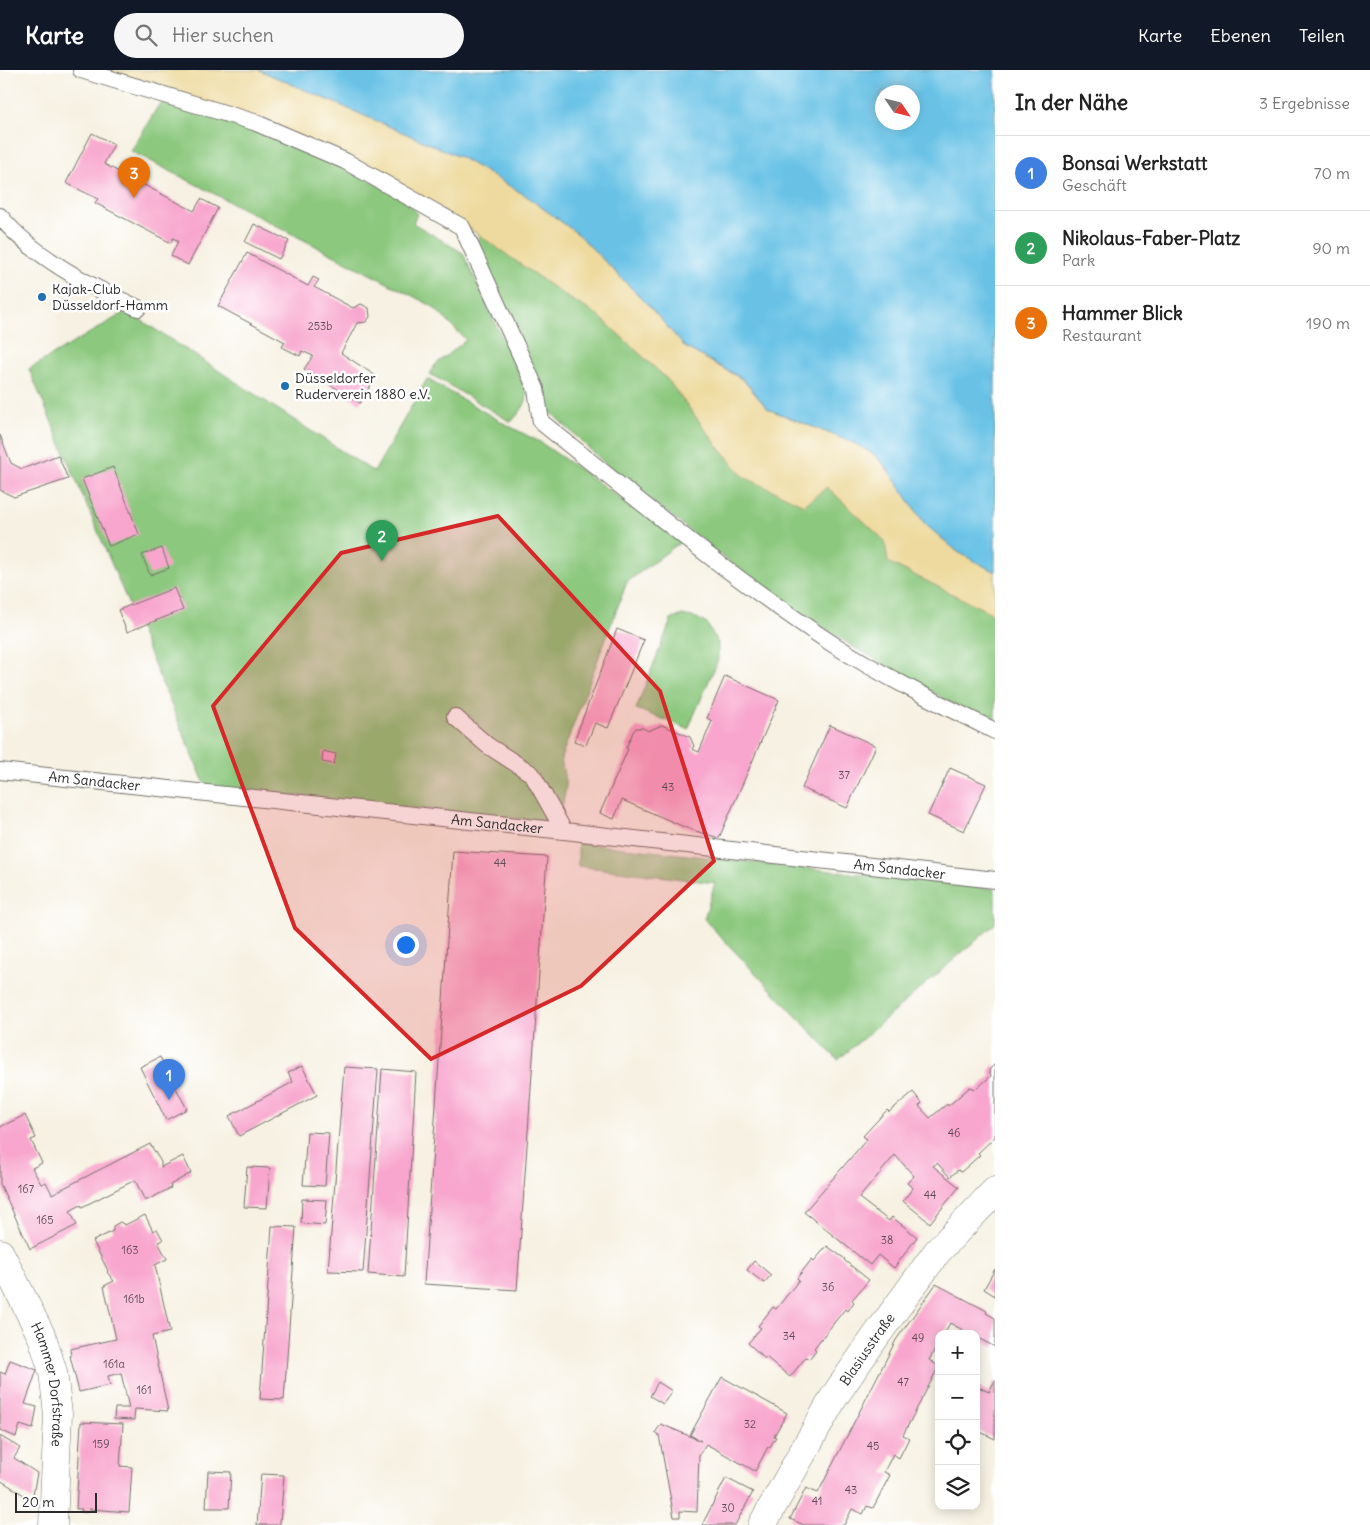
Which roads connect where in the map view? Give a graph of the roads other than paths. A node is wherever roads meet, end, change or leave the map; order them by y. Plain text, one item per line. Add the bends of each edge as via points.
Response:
1 (81, 70) edge
2 (0, 216) edge
3 (138, 308) dead end
4 (455, 717) dead end
5 (995, 731) edge
6 (0, 771) edge
7 (564, 831) junction
8 (995, 880) edge
9 (995, 1191) edge
10 (0, 1253) edge
11 (53, 1525) edge
12 (762, 1525) edge

1 - 5 lane via 254,122 345,160 462,227 536,389 541,422 703,553 832,643 906,686
2 - 3 lane via 36,251
4 - 7 lane via 487,745 532,774
6 - 7 lane, Am Sandacker
7 - 8 lane, Am Sandacker
9 - 12 street, Blasiusstraße via 937,1252 876,1336 834,1397
10 - 11 street, Hammer Dorfstraße via 42,1337 53,1372 58,1414

